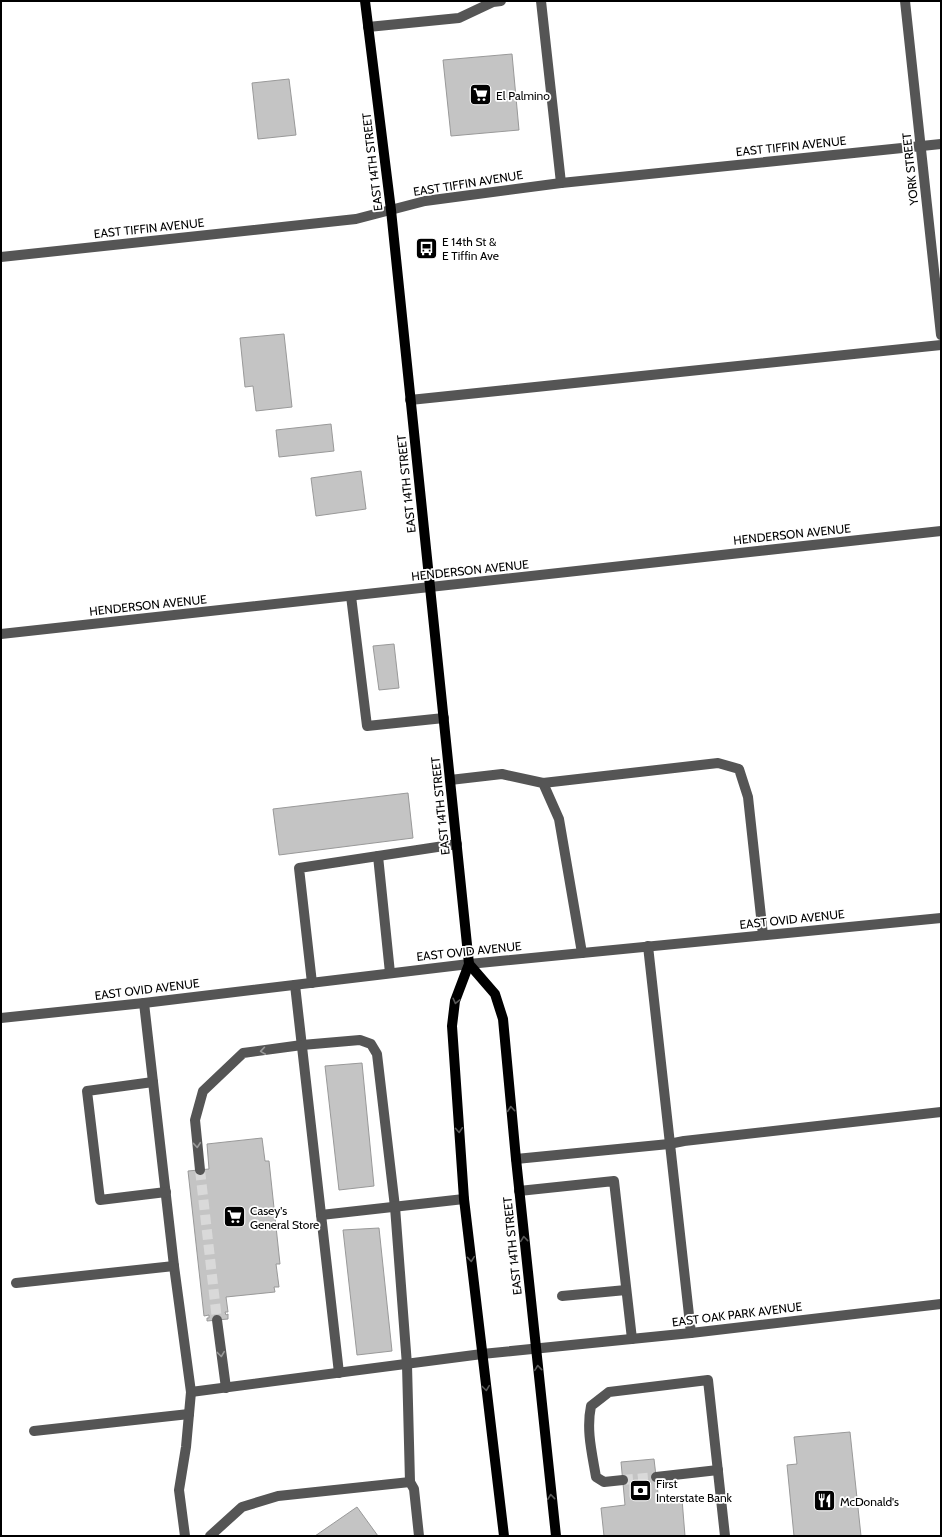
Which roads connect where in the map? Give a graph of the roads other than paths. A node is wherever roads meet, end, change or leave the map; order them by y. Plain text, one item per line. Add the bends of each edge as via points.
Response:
1 (365, 1) edge
2 (496, 1) edge
3 (541, 1) edge
4 (905, 1) edge
5 (368, 27) junction
6 (941, 144) edge
7 (921, 146) junction
8 (562, 183) junction
9 (391, 210) junction
10 (1, 257) edge
11 (941, 335) edge
12 (941, 345) edge
13 (410, 400) junction
14 (941, 531) edge
15 (430, 587) junction
16 (351, 596) junction
17 (1, 634) edge
18 (444, 718) junction
19 (450, 780) junction
20 (543, 783) junction
21 (457, 844) junction
22 (378, 856) junction
23 (941, 918) edge
24 (763, 935) junction
25 (648, 946) junction
26 (582, 953) junction
27 (470, 964) junction
28 (390, 973) junction
29 (312, 983) junction
30 (295, 985) junction
31 (144, 1003) junction
32 (1, 1018) edge
33 (302, 1045) junction
34 (153, 1082) junction
35 (941, 1112) edge
36 (669, 1144) junction
37 (516, 1159) junction
38 (200, 1170) tunnel mouth
39 (519, 1191) junction
40 (166, 1192) junction
41 (464, 1199) junction
42 (395, 1207) junction
43 (321, 1214) junction
44 (174, 1266) junction
45 (16, 1283) dead end
46 (626, 1290) junction
47 (562, 1296) dead end
48 (941, 1304) edge
49 (217, 1320) tunnel mouth
50 (691, 1333) junction
51 (632, 1339) junction
52 (536, 1349) junction
53 (482, 1354) junction
54 (407, 1365) junction
55 (339, 1373) junction
56 (226, 1388) junction
57 (191, 1392) junction
58 (189, 1414) junction
59 (34, 1431) dead end
60 (718, 1470) junction
61 (656, 1477) tunnel mouth
62 (623, 1480) tunnel mouth
63 (410, 1482) junction
64 (185, 1536) edge
65 (210, 1536) edge
66 (419, 1536) edge
67 (504, 1536) edge
68 (556, 1536) edge
69 (725, 1536) edge

1 - 5 main road, EAST 14TH STREET
2 - 5 street via 459,18
3 - 8 street
4 - 7 street, YORK STREET
5 - 9 main road, EAST 14TH STREET
6 - 7 street, EAST TIFFIN AVENUE
7 - 8 street, EAST TIFFIN AVENUE
7 - 11 street, YORK STREET
8 - 9 street, EAST TIFFIN AVENUE via 424,201
9 - 10 street, EAST TIFFIN AVENUE via 356,219
9 - 13 main road, EAST 14TH STREET
12 - 13 street
13 - 15 main road, EAST 14TH STREET
14 - 15 street, HENDERSON AVENUE
15 - 16 street, HENDERSON AVENUE
15 - 18 main road, EAST 14TH STREET
16 - 17 street, HENDERSON AVENUE
16 - 18 street via 367,726
18 - 19 main road, EAST 14TH STREET
19 - 20 street via 502,774
19 - 21 main road, EAST 14TH STREET
20 - 24 street via 718,763 739,769 748,797
20 - 26 street via 559,819
21 - 22 street
21 - 27 main road, EAST 14TH STREET
22 - 28 street
22 - 29 street via 299,868
23 - 24 street, EAST OVID AVENUE
24 - 25 street, EAST OVID AVENUE
25 - 26 street, EAST OVID AVENUE
25 - 36 street
26 - 27 street, EAST OVID AVENUE
27 - 28 street, EAST OVID AVENUE
37 -> 27 main road, EAST 14TH STREET via 504,1019 495,994
27 -> 41 main road, EAST 14TH STREET via 456,1001 452,1026
28 - 29 street, EAST OVID AVENUE
29 - 30 street, EAST OVID AVENUE
30 - 31 street, EAST OVID AVENUE
30 - 33 street
31 - 32 street, EAST OVID AVENUE
31 - 34 street
33 -> 38 street via 243,1053 203,1091 195,1120
33 - 42 street via 360,1040 371,1044 377,1054
33 - 43 street
34 - 40 street
34 - 40 street via 87,1091 88,1107 100,1200
35 - 36 street
36 - 37 street
36 - 50 street
37 - 39 main road, EAST 14TH STREET
39 - 46 street via 614,1181
52 -> 39 main road, EAST 14TH STREET
40 - 44 street
41 - 42 street
41 -> 53 main road, EAST 14TH STREET
42 - 43 street
42 - 54 street
43 - 55 street
44 - 45 street
44 - 57 street
46 - 47 street
46 - 51 street
48 - 50 street, EAST OAK PARK AVENUE
49 -> 56 street
50 - 51 street, EAST OAK PARK AVENUE
51 - 52 street, EAST OAK PARK AVENUE
52 - 53 street, EAST OAK PARK AVENUE
68 -> 52 main road, EAST 14TH STREET
53 - 54 street, EAST OAK PARK AVENUE
53 -> 67 main road, EAST 14TH STREET
54 - 55 street, EAST OAK PARK AVENUE
54 - 63 street
55 - 56 street, EAST OAK PARK AVENUE
56 - 57 street, EAST OAK PARK AVENUE
57 - 58 street
58 - 59 street
58 - 64 street via 180,1490
60 - 61 street
60 - 62 street via 708,1380 609,1392 591,1406 588,1421 589,1438 596,1477 604,1482
60 - 69 street
63 - 65 street via 278,1496 242,1507
63 - 66 street via 414,1489

